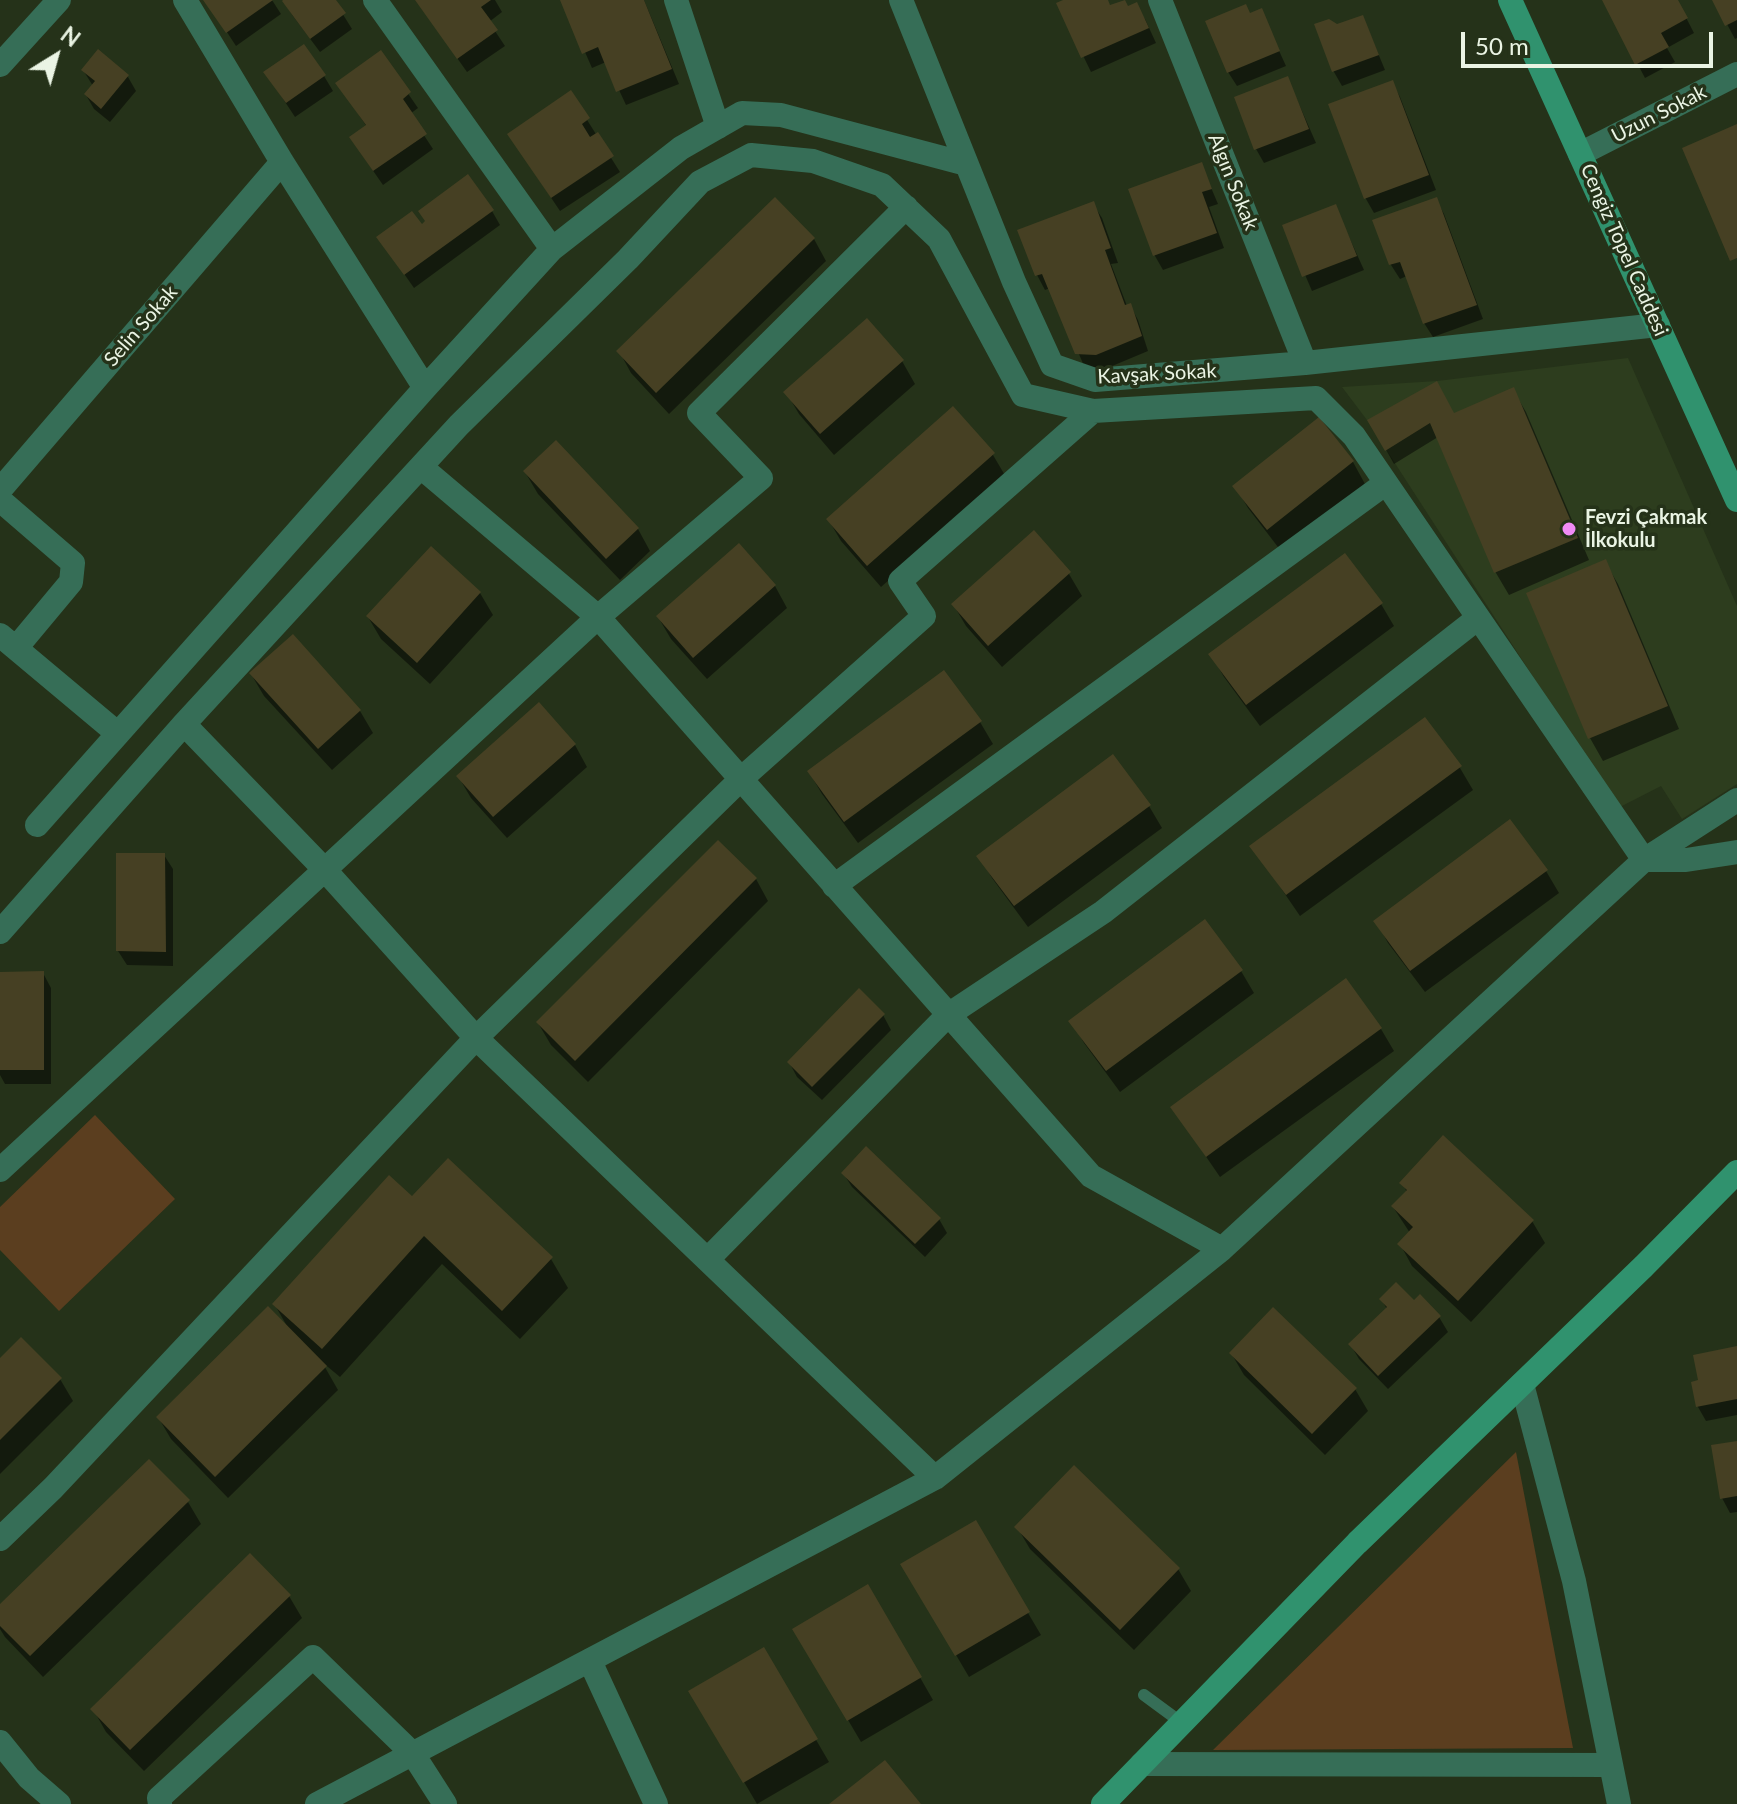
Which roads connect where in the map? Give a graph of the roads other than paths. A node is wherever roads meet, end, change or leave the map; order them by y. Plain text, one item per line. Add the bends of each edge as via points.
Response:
1 (59, 0) edge
2 (185, 0) edge
3 (375, 0) edge
4 (676, 0) edge
5 (901, 0) edge
6 (1160, 0) edge
7 (1510, 0) edge
8 (0, 65) edge
9 (1737, 74) edge
10 (718, 127) junction
11 (1580, 154) junction
12 (282, 162) junction
13 (966, 164) junction
14 (906, 207) junction
15 (552, 249) junction
16 (1658, 325) junction
17 (1305, 363) junction
18 (425, 388) junction
19 (1093, 411) junction
20 (421, 467) junction
21 (1386, 483) junction
22 (0, 490) edge
23 (0, 500) edge
24 (1737, 500) edge
25 (598, 617) junction
26 (1478, 618) junction
27 (8, 641) edge
28 (184, 724) junction
29 (117, 733) junction
30 (741, 779) junction
31 (1737, 800) edge
32 (37, 825) dead end
33 (1737, 852) edge
34 (1644, 860) junction
35 (324, 869) junction
36 (834, 886) junction
37 (0, 932) edge
38 (948, 1015) junction
39 (476, 1038) junction
40 (0, 1170) edge
41 (1737, 1172) edge
42 (1222, 1249) junction
43 (708, 1259) junction
44 (1522, 1384) junction
45 (935, 1478) junction
46 (0, 1539) edge
47 (590, 1661) junction
48 (1144, 1695) dead end
49 (1182, 1723) junction
50 (0, 1742) edge
51 (413, 1754) junction
52 (1142, 1764) junction
53 (1611, 1765) junction
54 (59, 1804) edge
55 (160, 1804) edge
56 (317, 1804) edge
57 (445, 1804) edge
58 (656, 1804) edge
59 (1103, 1804) edge
60 (1619, 1804) edge

1 - 8 street
2 - 12 street
3 - 15 street
4 - 10 street
5 - 13 street, Kavşak Sokak
6 - 17 street, Algın Sokak
7 - 11 street, Cengiz Topel Caddesi
9 - 11 street, Uzun Sokak
10 - 13 street via 742,113 781,115
10 - 15 street via 681,148
11 - 16 street, Cengiz Topel Caddesi
12 - 18 street
12 - 22 street, Selin Sokak
13 - 17 street, Kavşak Sokak via 1052,365 1095,380
14 - 19 street via 939,239 1023,395
14 - 20 street via 882,185 813,161 751,155 700,182
14 - 25 street via 699,413 761,478
15 - 18 street
16 - 17 street, Kavşak Sokak
16 - 24 street, Cengiz Topel Caddesi
18 - 29 street
19 - 21 street via 1316,398 1354,436
19 - 30 street via 900,581 924,616
20 - 25 street
20 - 28 street
21 - 26 street
21 - 36 street
23 - 27 street via 73,563 71,582
25 - 30 street
25 - 35 street
26 - 34 street
26 - 38 street via 1103,912
27 - 29 street
28 - 35 street
28 - 37 street
29 - 32 street
30 - 36 street
30 - 39 street
31 - 34 street
33 - 34 street
34 - 42 street
35 - 39 street
35 - 40 street
36 - 38 street
38 - 42 street via 1091,1176
38 - 43 street
39 - 43 street
39 - 46 street
41 - 44 street
42 - 45 street
43 - 45 street
44 - 49 street
44 - 53 street via 1574,1581
45 - 47 street
47 - 51 street
47 - 58 street
48 - 49 lane
49 - 52 street
50 - 54 street
51 - 55 street via 313,1657 159,1798
51 - 56 street
51 - 57 street
52 - 53 street
52 - 59 street
53 - 60 street

